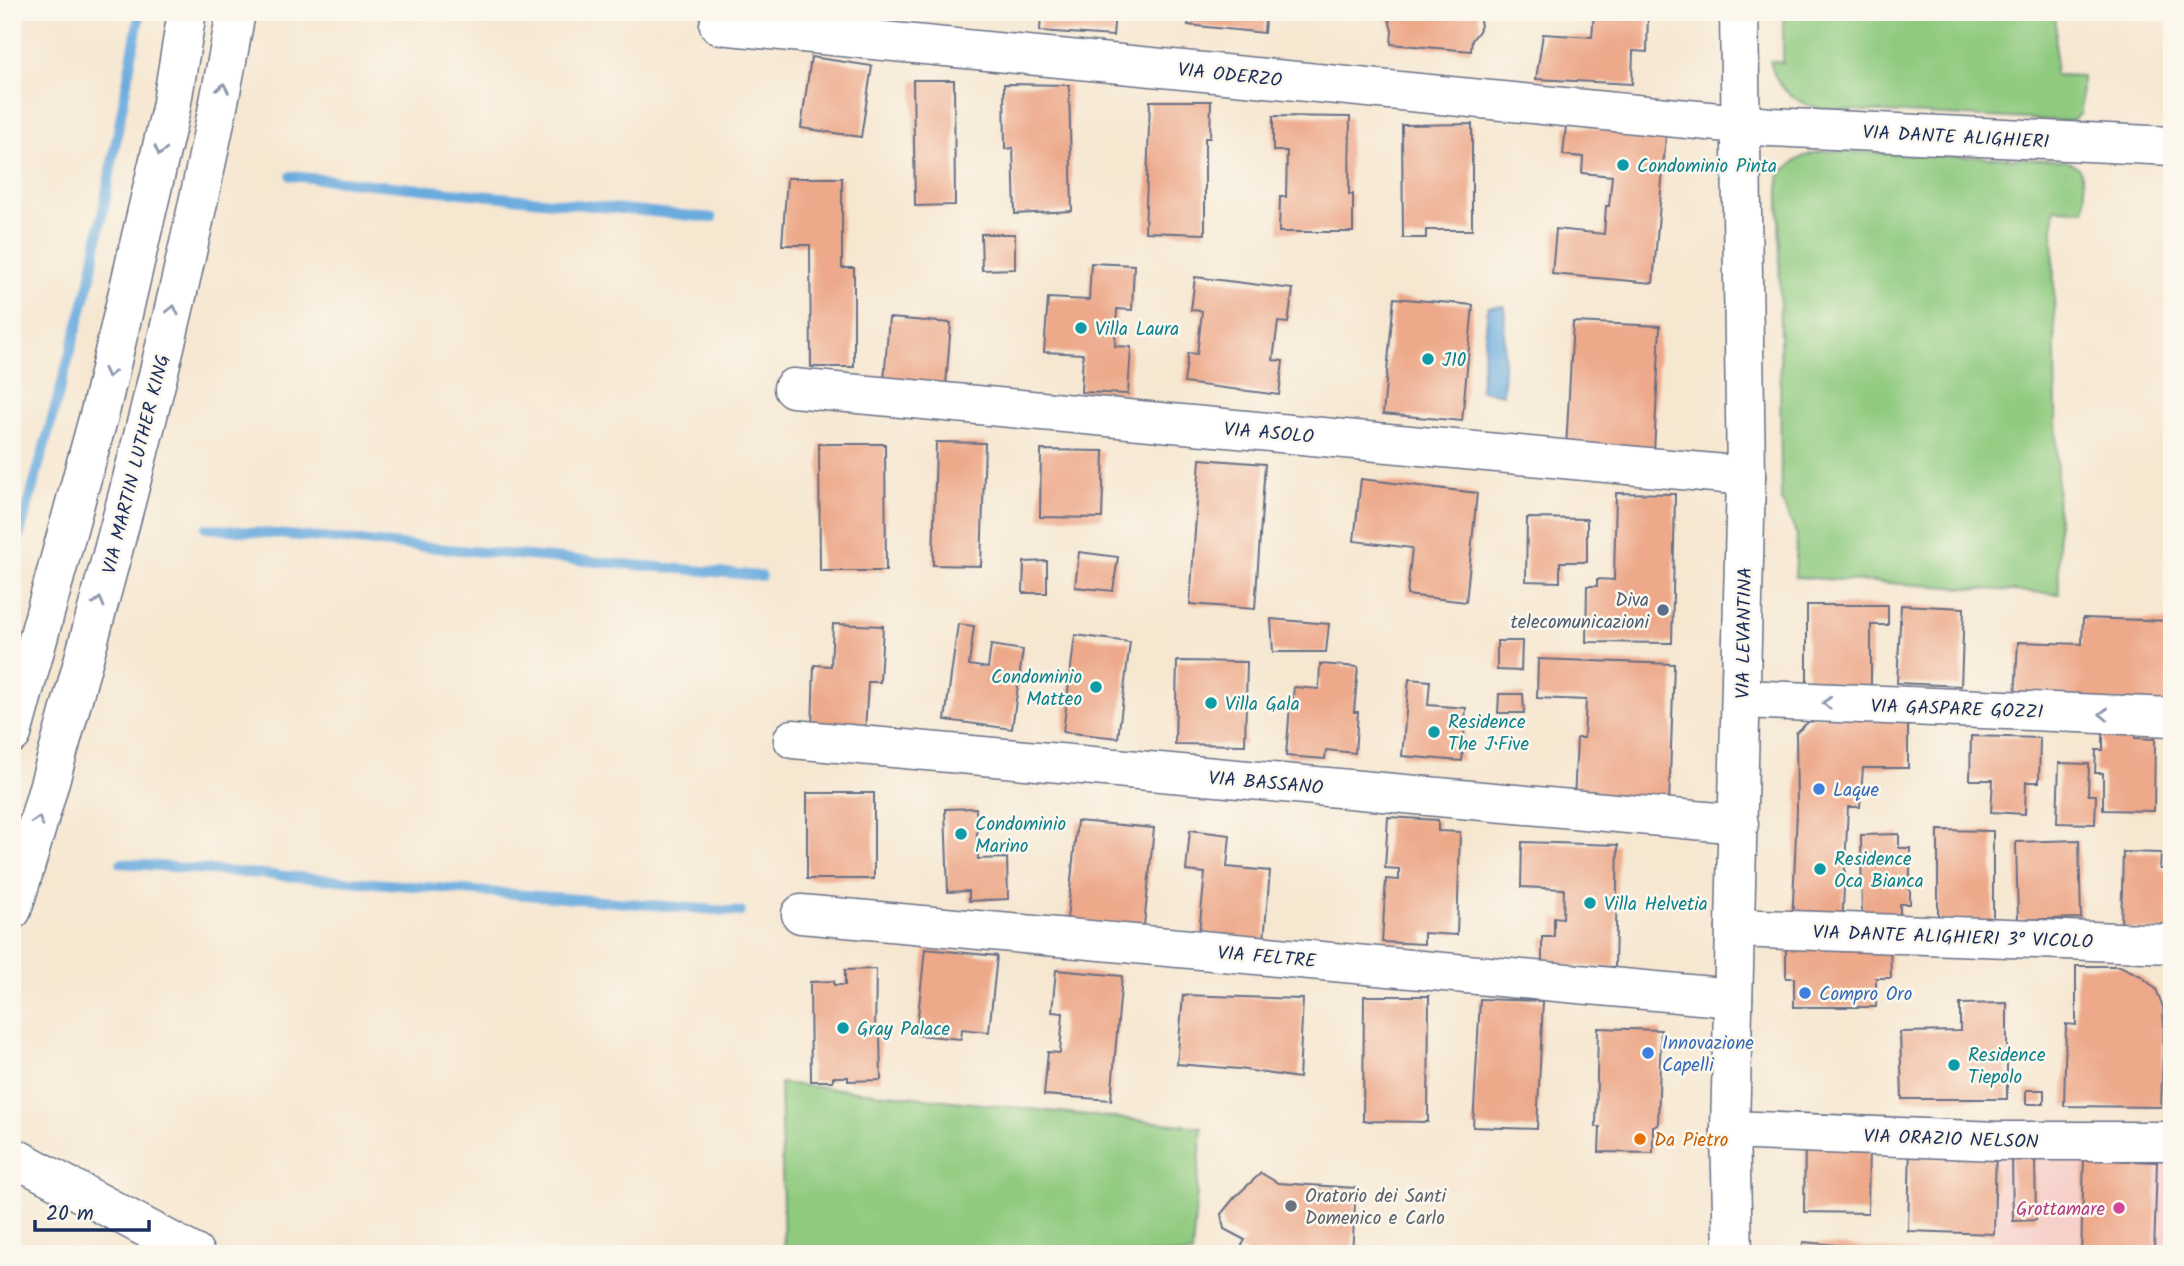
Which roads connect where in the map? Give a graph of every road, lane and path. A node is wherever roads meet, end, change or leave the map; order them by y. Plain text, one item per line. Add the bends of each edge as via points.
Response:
1 (187, 12) edge
2 (236, 12) edge
3 (1739, 12) edge
4 (719, 25) dead end
5 (1741, 124) junction
6 (2172, 146) edge
7 (793, 388) dead end
8 (1746, 476) junction
9 (1742, 699) junction
10 (2172, 716) edge
11 (12, 734) edge
12 (793, 739) dead end
13 (1739, 824) junction
14 (12, 910) edge
15 (801, 914) dead end
16 (1735, 928) junction
17 (2172, 944) edge
18 (1733, 998) junction
19 (1730, 1130) junction
20 (2172, 1141) edge
21 (12, 1156) edge
22 (195, 1254) edge
23 (1733, 1254) edge

1 -> 11 street via 171,108 102,408
14 -> 2 street, VIA MARTIN LUTHER KING via 142,445 219,108
3 - 5 street, VIA LEVANTINA
4 - 5 street, VIA ODERZO
5 - 6 street, VIA DANTE ALIGHIERI
5 - 8 street, VIA LEVANTINA
7 - 8 street, VIA ASOLO
8 - 9 street, VIA LEVANTINA
10 -> 9 street, VIA GASPARE GOZZI
9 - 13 street, VIA LEVANTINA
12 - 13 street, VIA BASSANO
13 - 16 street, VIA LEVANTINA
15 - 18 street, VIA FELTRE
16 - 17 street, VIA DANTE ALIGHIERI 3° VICOLO
16 - 18 street, VIA LEVANTINA
18 - 19 street, VIA LEVANTINA
19 - 20 street, VIA ORAZIO NELSON via 1998,1141
19 - 23 street, VIA LEVANTINA
21 - 22 street

